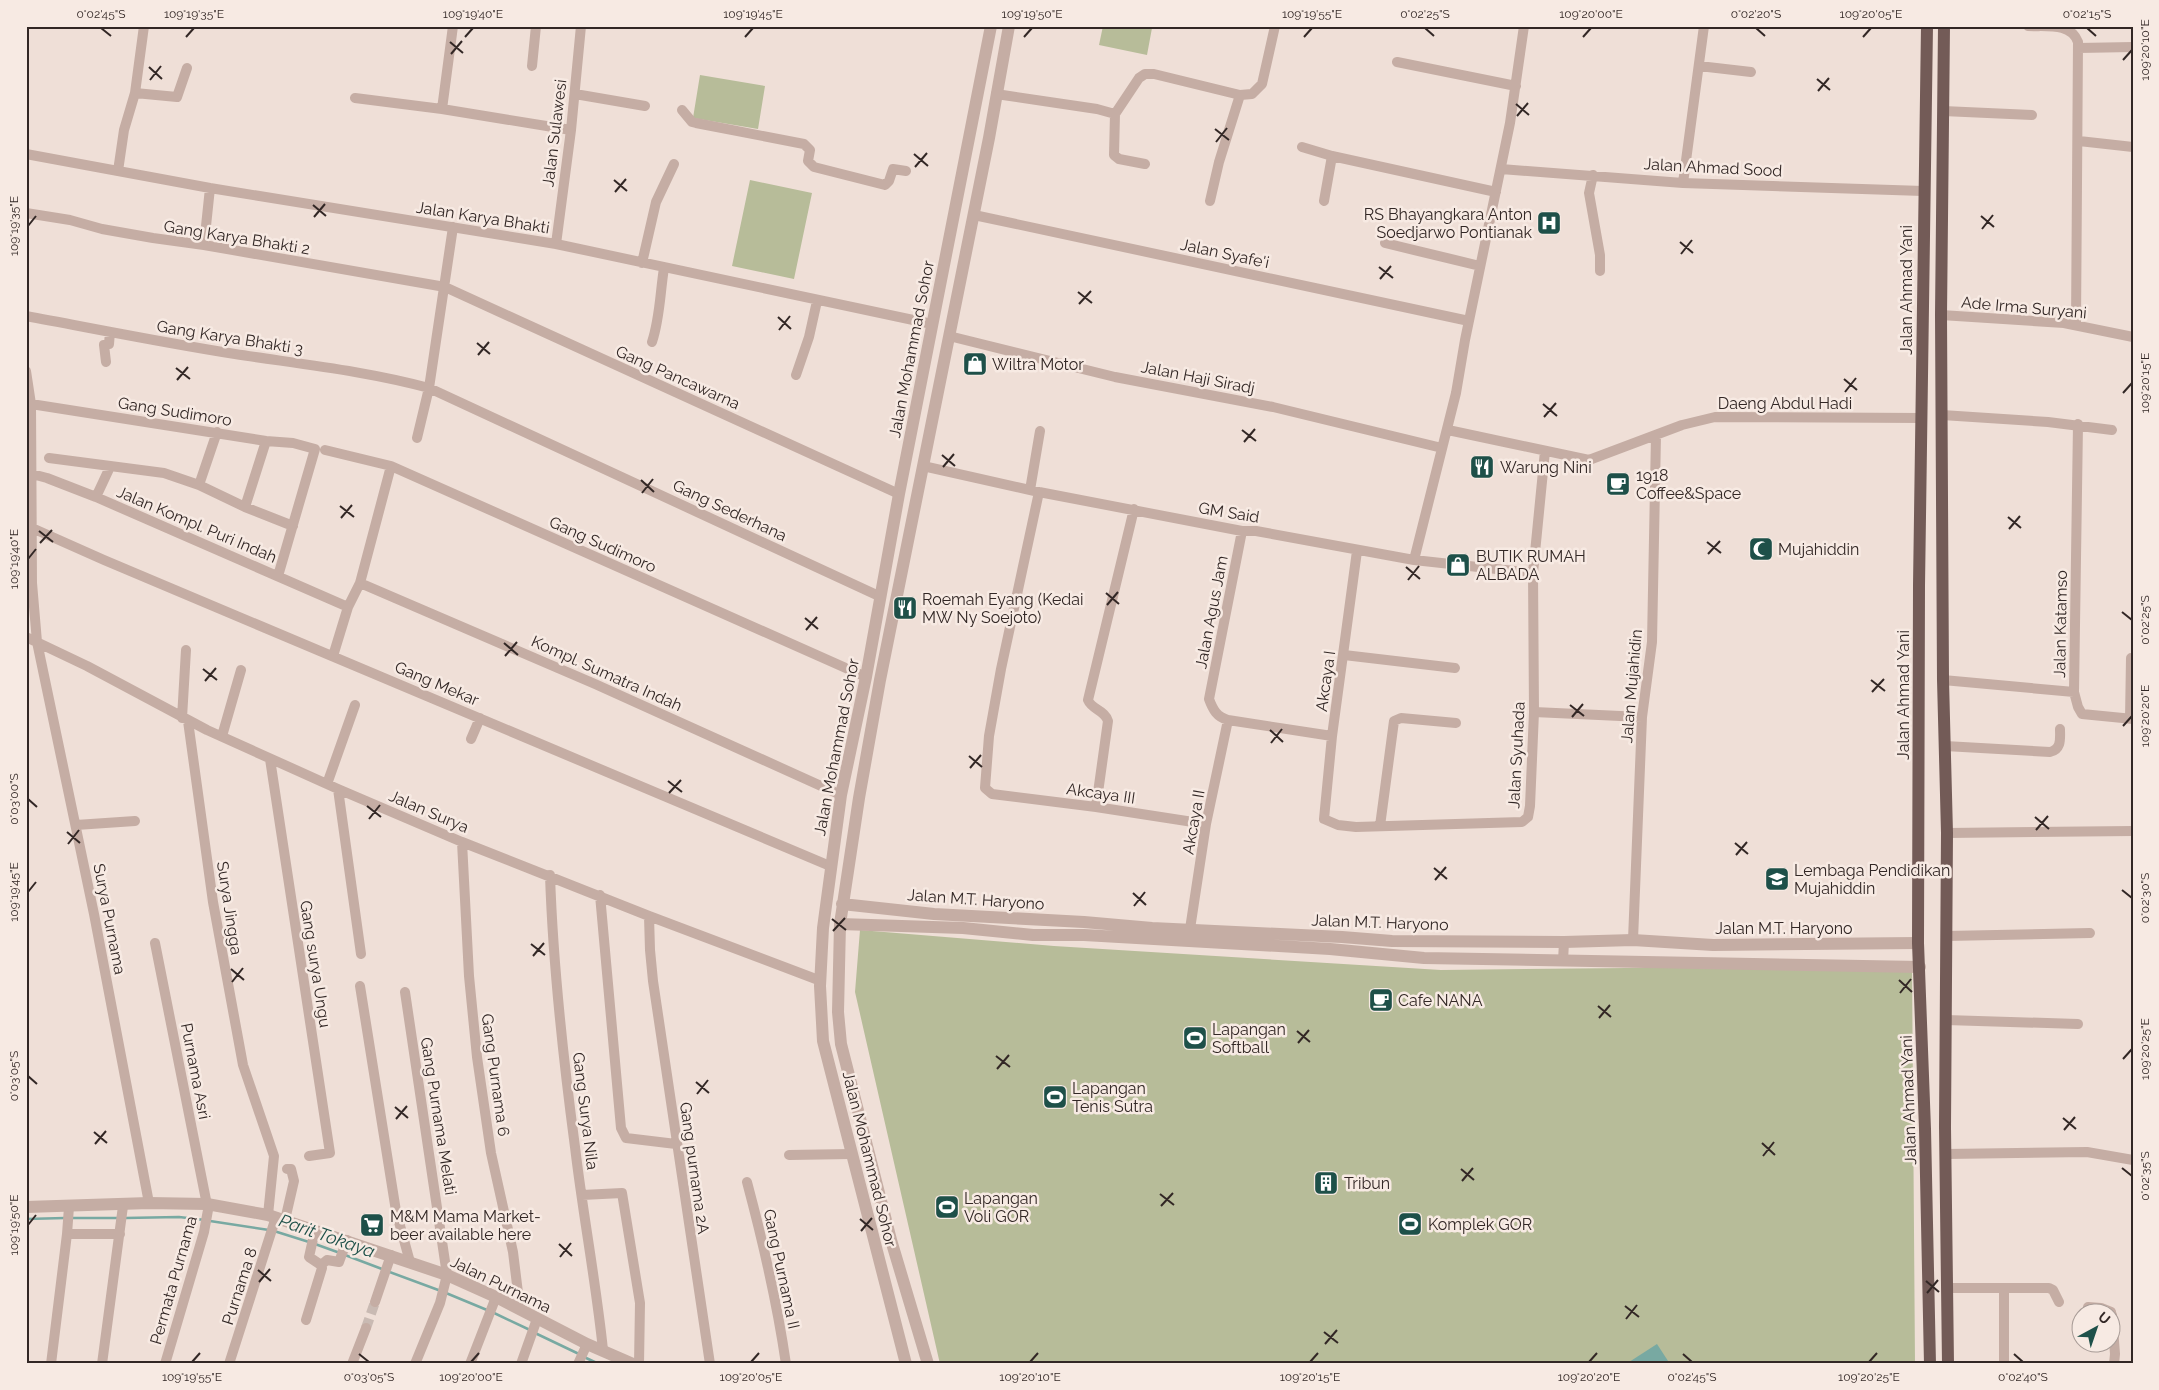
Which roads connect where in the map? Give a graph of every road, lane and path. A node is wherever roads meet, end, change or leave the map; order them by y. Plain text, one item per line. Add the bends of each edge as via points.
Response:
1 (144, 26) edge
2 (453, 26) edge
3 (536, 26) edge
4 (581, 26) edge
5 (991, 26) edge
6 (1008, 26) edge
7 (1275, 26) edge
8 (1524, 26) edge
9 (1704, 26) edge
10 (1927, 26) edge
11 (1944, 26) edge
12 (2028, 26) edge
13 (2133, 47) edge
14 (2078, 48) junction
15 (1397, 62) dead end
16 (532, 66) dead end
17 (1699, 66) junction
18 (187, 68) dead end
19 (1752, 72) dead end
20 (1516, 86) junction
21 (135, 93) junction
22 (574, 94) junction
23 (996, 94) junction
24 (1240, 96) junction
25 (354, 98) dead end
26 (645, 106) dead end
27 (442, 109) junction
28 (682, 110) dead end
29 (1925, 110) junction
30 (1943, 111) junction
31 (1115, 114) junction
32 (2032, 115) dead end
33 (571, 130) junction
34 (970, 134) junction
35 (989, 138) junction
36 (2078, 141) junction
37 (1302, 147) dead end
38 (2133, 147) edge
39 (26, 154) edge
40 (1332, 156) junction
41 (674, 164) dead end
42 (1145, 164) dead end
43 (1501, 169) junction
44 (118, 171) junction
45 (906, 171) dead end
46 (1593, 175) junction
47 (1683, 183) junction
48 (210, 188) junction
49 (1923, 191) junction
50 (1496, 192) junction
51 (1210, 201) dead end
52 (1324, 201) dead end
53 (26, 213) edge
54 (974, 215) junction
55 (453, 227) junction
56 (1385, 243) dead end
57 (204, 244) junction
58 (556, 244) junction
59 (642, 262) junction
60 (1480, 266) junction
61 (664, 268) junction
62 (1600, 272) dead end
63 (445, 287) junction
64 (817, 301) junction
65 (1941, 315) junction
66 (26, 316) edge
67 (1469, 321) junction
68 (932, 324) junction
69 (2076, 325) junction
70 (110, 332) junction
71 (949, 336) junction
72 (2133, 338) edge
73 (652, 342) dead end
74 (106, 362) dead end
75 (26, 371) edge
76 (796, 376) dead end
77 (429, 388) junction
78 (31, 404) junction
79 (917, 404) junction
80 (935, 405) junction
81 (1942, 415) junction
82 (1922, 418) junction
83 (2078, 424) junction
84 (1448, 430) junction
85 (2112, 430) dead end
86 (1040, 431) dead end
87 (217, 432) junction
88 (1656, 435) junction
89 (418, 438) dead end
90 (266, 441) junction
91 (1442, 448) junction
92 (320, 449) junction
93 (1544, 452) junction
94 (49, 458) dead end
95 (391, 466) junction
96 (923, 466) junction
97 (110, 467) junction
98 (29, 475) edge
99 (200, 484) junction
100 (1034, 491) junction
101 (899, 494) junction
102 (96, 497) junction
103 (245, 507) junction
104 (1134, 509) junction
105 (293, 526) junction
106 (32, 528) junction
107 (1242, 531) junction
108 (1357, 551) junction
109 (1414, 560) junction
110 (1533, 574) junction
111 (278, 576) junction
112 (360, 583) junction
113 (1919, 586) junction
114 (1943, 588) junction
115 (881, 597) junction
116 (348, 607) junction
117 (26, 636) edge
118 (37, 642) junction
119 (186, 650) dead end
120 (1344, 655) junction
121 (333, 656) junction
122 (2131, 658) dead end
123 (1455, 668) dead end
124 (241, 670) dead end
125 (866, 677) junction
126 (1943, 680) junction
127 (2074, 692) junction
128 (355, 705) dead end
129 (1534, 712) junction
130 (1642, 717) junction
131 (480, 718) junction
132 (185, 719) junction
133 (2132, 719) edge
134 (1228, 720) junction
135 (1456, 723) dead end
136 (2060, 728) dead end
137 (222, 736) junction
138 (1332, 736) junction
139 (471, 738) dead end
140 (852, 740) junction
141 (868, 742) junction
142 (1945, 746) junction
143 (270, 759) junction
144 (328, 784) junction
145 (338, 789) junction
146 (841, 795) junction
147 (1096, 807) junction
148 (1323, 816) joint
149 (135, 821) dead end
150 (1206, 824) junction
151 (76, 825) junction
152 (1380, 826) junction
153 (2133, 831) edge
154 (1947, 833) junction
155 (462, 842) junction
156 (830, 866) junction
157 (550, 875) junction
158 (600, 895) junction
159 (842, 904) junction
160 (934, 914) junction
161 (649, 916) junction
162 (840, 924) junction
163 (931, 927) junction
164 (1084, 929) junction
165 (1190, 929) junction
166 (2090, 933) dead end
167 (1271, 934) junction
168 (1946, 936) junction
169 (1634, 940) junction
170 (1564, 942) junction
171 (155, 943) dead end
172 (1918, 943) junction
173 (1712, 945) junction
174 (1271, 947) junction
175 (361, 954) dead end
176 (1563, 961) junction
177 (1714, 963) junction
178 (1920, 967) junction
179 (821, 981) junction
180 (360, 986) dead end
181 (405, 992) dead end
182 (1946, 1020) junction
183 (2078, 1024) dead end
184 (823, 1042) junction
185 (841, 1044) junction
186 (1945, 1127) junction
187 (1925, 1129) junction
188 (676, 1144) junction
189 (849, 1154) junction
190 (1946, 1154) junction
191 (789, 1155) dead end
192 (309, 1156) dead end
193 (2133, 1160) edge
194 (287, 1169) dead end
195 (747, 1182) dead end
196 (582, 1195) junction
197 (149, 1203) junction
198 (26, 1207) edge
199 (207, 1207) junction
200 (123, 1210) junction
201 (68, 1212) junction
202 (276, 1218) junction
203 (121, 1230) junction
204 (315, 1230) junction
205 (67, 1231) junction
206 (891, 1240) junction
207 (347, 1242) junction
208 (874, 1243) junction
209 (391, 1258) junction
210 (410, 1262) junction
211 (322, 1265) junction
212 (447, 1278) junction
213 (1947, 1288) junction
214 (2004, 1288) junction
215 (495, 1300) junction
216 (375, 1302) tunnel mouth
217 (2059, 1302) dead end
218 (520, 1309) junction
219 (306, 1320) dead end
220 (536, 1321) junction
221 (366, 1328) tunnel mouth
222 (586, 1346) junction
223 (603, 1350) junction
224 (578, 1363) edge
225 (51, 1364) edge
226 (102, 1364) edge
227 (165, 1364) edge
228 (229, 1364) edge
229 (352, 1364) edge
230 (415, 1364) edge
231 (470, 1364) edge
232 (520, 1364) edge
233 (632, 1364) edge
234 (638, 1364) edge
235 (710, 1364) edge
236 (786, 1364) edge
237 (906, 1364) edge
238 (928, 1364) edge
239 (1930, 1364) edge
240 (1948, 1364) edge
241 (2004, 1364) edge

1 - 21 street
2 - 27 street
3 - 16 street
4 - 22 street, Jalan Sulawesi
5 - 34 street, Jalan Mohammad Sohor
6 - 23 street, Jalan Mohammad Sohor
7 - 24 street via 1262,84 1252,94
8 - 20 street
9 - 17 street
10 - 29 main road, Jalan Ahmad Yani
11 - 30 main road
12 - 14 street via 2070,30 2077,38
13 - 14 street
14 - 36 street
15 - 20 street
17 - 19 street
17 - 47 street
18 - 21 street via 177,97
20 - 43 street
21 - 44 street via 124,130
22 - 26 street
22 - 33 street, Jalan Sulawesi
23 - 31 street
23 - 35 street, Jalan Mohammad Sohor
24 - 31 street via 1145,74
24 - 51 street
25 - 27 street
27 - 33 street
28 - 45 street via 692,122 804,144 810,150 808,161 814,167 884,184 889,181 893,169
29 - 30 main road
29 - 49 main road, Jalan Ahmad Yani
30 - 32 street
30 - 65 main road
31 - 42 street via 1114,155
33 - 58 street, Jalan Sulawesi
34 - 35 street
34 - 68 street, Jalan Mohammad Sohor
35 - 54 street, Jalan Mohammad Sohor
36 - 38 street
36 - 69 street
37 - 40 street
39 - 44 street, Jalan Karya Bhakti
40 - 50 street
40 - 52 street
41 - 59 street via 656,202
43 - 46 street, Jalan Ahmad Sood
43 - 50 street
44 - 48 street, Jalan Karya Bhakti
46 - 47 street, Jalan Ahmad Sood
46 - 62 street via 1589,193
47 - 49 street, Jalan Ahmad Sood
48 - 55 street, Jalan Karya Bhakti
48 - 57 street
49 - 82 main road, Jalan Ahmad Yani
50 - 60 street
53 - 57 street, Gang Karya Bhakti 2 via 144,237
54 - 67 street, Jalan Syafe'i
54 - 71 street, Jalan Mohammad Sohor
55 - 58 street, Jalan Karya Bhakti
55 - 63 street
56 - 60 street
57 - 63 street, Gang Karya Bhakti 2
58 - 59 street, Jalan Karya Bhakti
59 - 61 street, Jalan Karya Bhakti
60 - 67 street
61 - 64 street, Jalan Karya Bhakti
61 - 73 street via 658,325
63 - 77 street
63 - 101 street, Gang Pancawarna
64 - 68 street, Jalan Karya Bhakti
64 - 76 street via 810,337
65 - 69 street, Ade Irma Suryani
65 - 81 main road
66 - 70 street, Gang Karya Bhakti 3
67 - 84 street
68 - 79 street, Jalan Mohammad Sohor
69 - 72 street, Ade Irma Suryani
70 - 74 street via 110,344 104,345
70 - 77 street, Gang Karya Bhakti 3 via 364,374
71 - 80 street, Jalan Mohammad Sohor
71 - 91 street, Jalan Haji Siradj via 1115,377 1273,406
75 - 78 street, Surya Purnama
77 - 89 street
77 - 115 street, Gang Sederhana
78 - 87 street, Gang Sudimoro
78 - 98 street, Surya Purnama
79 - 80 street
79 - 101 street, Jalan Mohammad Sohor
80 - 96 street, Jalan Mohammad Sohor
81 - 83 street
81 - 114 main road
82 - 88 street, Daeng Abdul Hadi via 1715,417
82 - 113 main road, Jalan Ahmad Yani
83 - 85 street
83 - 127 street, Jalan Katamso
84 - 91 street
84 - 93 street, Daeng Abdul Hadi
86 - 100 street
87 - 90 street, Gang Sudimoro
87 - 99 street
88 - 93 street, Daeng Abdul Hadi via 1589,460
88 - 130 street, Jalan Mujahidin via 1652,642
90 - 92 street, Gang Sudimoro
90 - 103 street
91 - 109 street
92 - 95 street, Gang Sudimoro
92 - 105 street
93 - 110 street, Jalan Syuhada
94 - 97 street
95 - 112 street
95 - 125 street, Gang Sudimoro
96 - 100 street, GM Said
96 - 141 street, Jalan Mohammad Sohor
97 - 99 street via 158,472
97 - 102 street
98 - 102 street, Jalan Kompl. Puri Indah via 47,478
98 - 106 street, Surya Purnama
99 - 103 street
100 - 104 street, GM Said
100 - 147 street, Akcaya III via 989,736 985,785 992,794
101 - 115 street, Jalan Mohammad Sohor
102 - 111 street, Jalan Kompl. Puri Indah
103 - 105 street
104 - 107 street, GM Said
104 - 147 street via 1088,700 1106,714 1108,721
105 - 111 street
106 - 118 street, Surya Purnama
106 - 121 street, Gang Mekar
107 - 108 street, GM Said
107 - 134 street, Jalan Agus Jam via 1209,699 1218,715
108 - 109 street, GM Said
108 - 120 street, Akcaya I
109 - 110 street, GM Said
110 - 129 street, Jalan Syuhada
111 - 116 street, Jalan Kompl. Puri Indah
112 - 116 street
112 - 146 street, Kompl. Sumatra Indah
113 - 114 main road
113 - 172 main road, Jalan Ahmad Yani
114 - 126 main road
115 - 125 street, Jalan Mohammad Sohor
116 - 121 street
117 - 118 street, Jalan Surya
118 - 132 street, Jalan Surya
118 - 151 street, Surya Purnama
119 - 132 street, Surya Jingga
120 - 123 street
120 - 138 street, Akcaya I
121 - 131 street, Gang Mekar
122 - 133 street
124 - 137 street
125 - 140 street, Jalan Mohammad Sohor
126 - 127 street, Jalan Katamso
126 - 142 main road
127 - 133 street via 2082,714
128 - 144 street
129 - 130 street
129 - 152 street, Jalan Syuhada via 1530,806 1528,817 1522,822
130 - 169 street, Jalan Mujahidin
131 - 139 street
131 - 156 street, Gang Mekar
132 - 137 street, Jalan Surya
132 - 202 street, Surya Jingga via 213,902 243,1065 274,1156
134 - 138 street
134 - 150 street, Akcaya II
135 - 152 street via 1401,718 1394,721
136 - 142 street via 2059,745 2050,752
137 - 143 street, Jalan Surya
138 - 148 street, Akcaya I
140 - 141 street
140 - 146 street, Jalan Mohammad Sohor
141 - 159 street, Jalan Mohammad Sohor
142 - 154 main road
143 - 144 street, Jalan Surya
143 - 192 street, Gang surya Ungu via 330,1153
144 - 145 street, Jalan Surya
145 - 155 street, Jalan Surya
145 - 175 street
146 - 156 street, Jalan Mohammad Sohor
147 - 150 street, Akcaya III
148 - 152 street, Jalan Syuhada via 1338,825
149 - 151 street
150 - 165 street, Akcaya II
151 - 197 street, Surya Purnama
153 - 154 street
154 - 168 main road
155 - 157 street, Jalan Surya
155 - 218 street, Gang Purnama 6 via 477,1057 491,1153 513,1252
156 - 179 street, Jalan Mohammad Sohor
157 - 158 street, Jalan Surya
157 - 196 street, Gang Surya Nila via 558,1003
158 - 161 street, Jalan Surya
158 - 188 street via 621,1128 626,1138
159 - 160 street, Jalan M.T. Haryono
159 - 162 street, Jalan Mohammad Sohor
160 - 163 street
160 - 164 street, Jalan M.T. Haryono
161 - 179 street, Jalan Surya
161 - 188 street, Gang purnama 2A via 653,981
162 - 163 street
162 - 185 street, Jalan Mohammad Sohor via 838,1012
163 - 164 street via 1033,935
164 - 165 street, Jalan M.T. Haryono
164 - 174 street
165 - 167 street, Jalan M.T. Haryono
166 - 168 street
167 - 170 street, Jalan M.T. Haryono via 1392,942
167 - 174 street
168 - 182 main road
169 - 170 street, Jalan M.T. Haryono
169 - 173 street, Jalan M.T. Haryono
170 - 176 street
171 - 199 street, Purnama Asri
172 - 173 street, Jalan M.T. Haryono
172 - 178 main road, Jalan Ahmad Yani
173 - 177 street
174 - 176 street via 1424,958
176 - 177 street
177 - 178 street
178 - 187 main road, Jalan Ahmad Yani
179 - 184 street, Jalan Mohammad Sohor
180 - 210 street via 396,1211
181 - 212 street, Gang Purnama Melati
182 - 183 street
182 - 186 main road
184 - 185 street
184 - 189 street, Jalan Mohammad Sohor
185 - 206 street, Jalan Mohammad Sohor
186 - 187 main road
186 - 190 main road
187 - 239 main road, Jalan Ahmad Yani
188 - 235 street, Gang purnama 2A
189 - 191 street
189 - 208 street, Jalan Mohammad Sohor
190 - 193 street via 2087,1152
190 - 213 main road
194 - 202 street via 291,1169 294,1181
195 - 236 street, Gang Purnama II via 778,1309
196 - 223 street, Gang Surya Nila
196 - 234 street via 622,1193 640,1303
197 - 199 street, Jalan Purnama
197 - 200 street, Jalan Purnama
198 - 201 street, Jalan Purnama
199 - 202 street, Jalan Purnama
199 - 227 street, Permata Purnama via 204,1232
200 - 201 street, Jalan Purnama
200 - 203 street
201 - 205 street
202 - 204 street, Jalan Purnama
202 - 228 street, Purnama 8
203 - 205 street
203 - 226 street
204 - 207 street, Jalan Purnama
204 - 211 street via 309,1257
205 - 225 street
206 - 208 street
206 - 238 street, Jalan Mohammad Sohor
207 - 209 street, Jalan Purnama
207 - 211 street via 337,1263 326,1260
208 - 237 street, Jalan Mohammad Sohor
209 - 210 street, Jalan Purnama
209 - 216 street
210 - 212 street, Jalan Purnama
211 - 219 street
212 - 215 street, Jalan Purnama
212 - 230 street
213 - 214 street
213 - 240 main road
214 - 217 street via 2049,1288
214 - 241 street
215 - 218 street, Jalan Purnama
215 - 231 street
218 - 220 street, Jalan Purnama
220 - 222 street, Jalan Purnama
220 - 232 street
221 - 229 street
222 - 223 street, Jalan Purnama
222 - 224 street
223 - 233 street, Jalan Purnama

